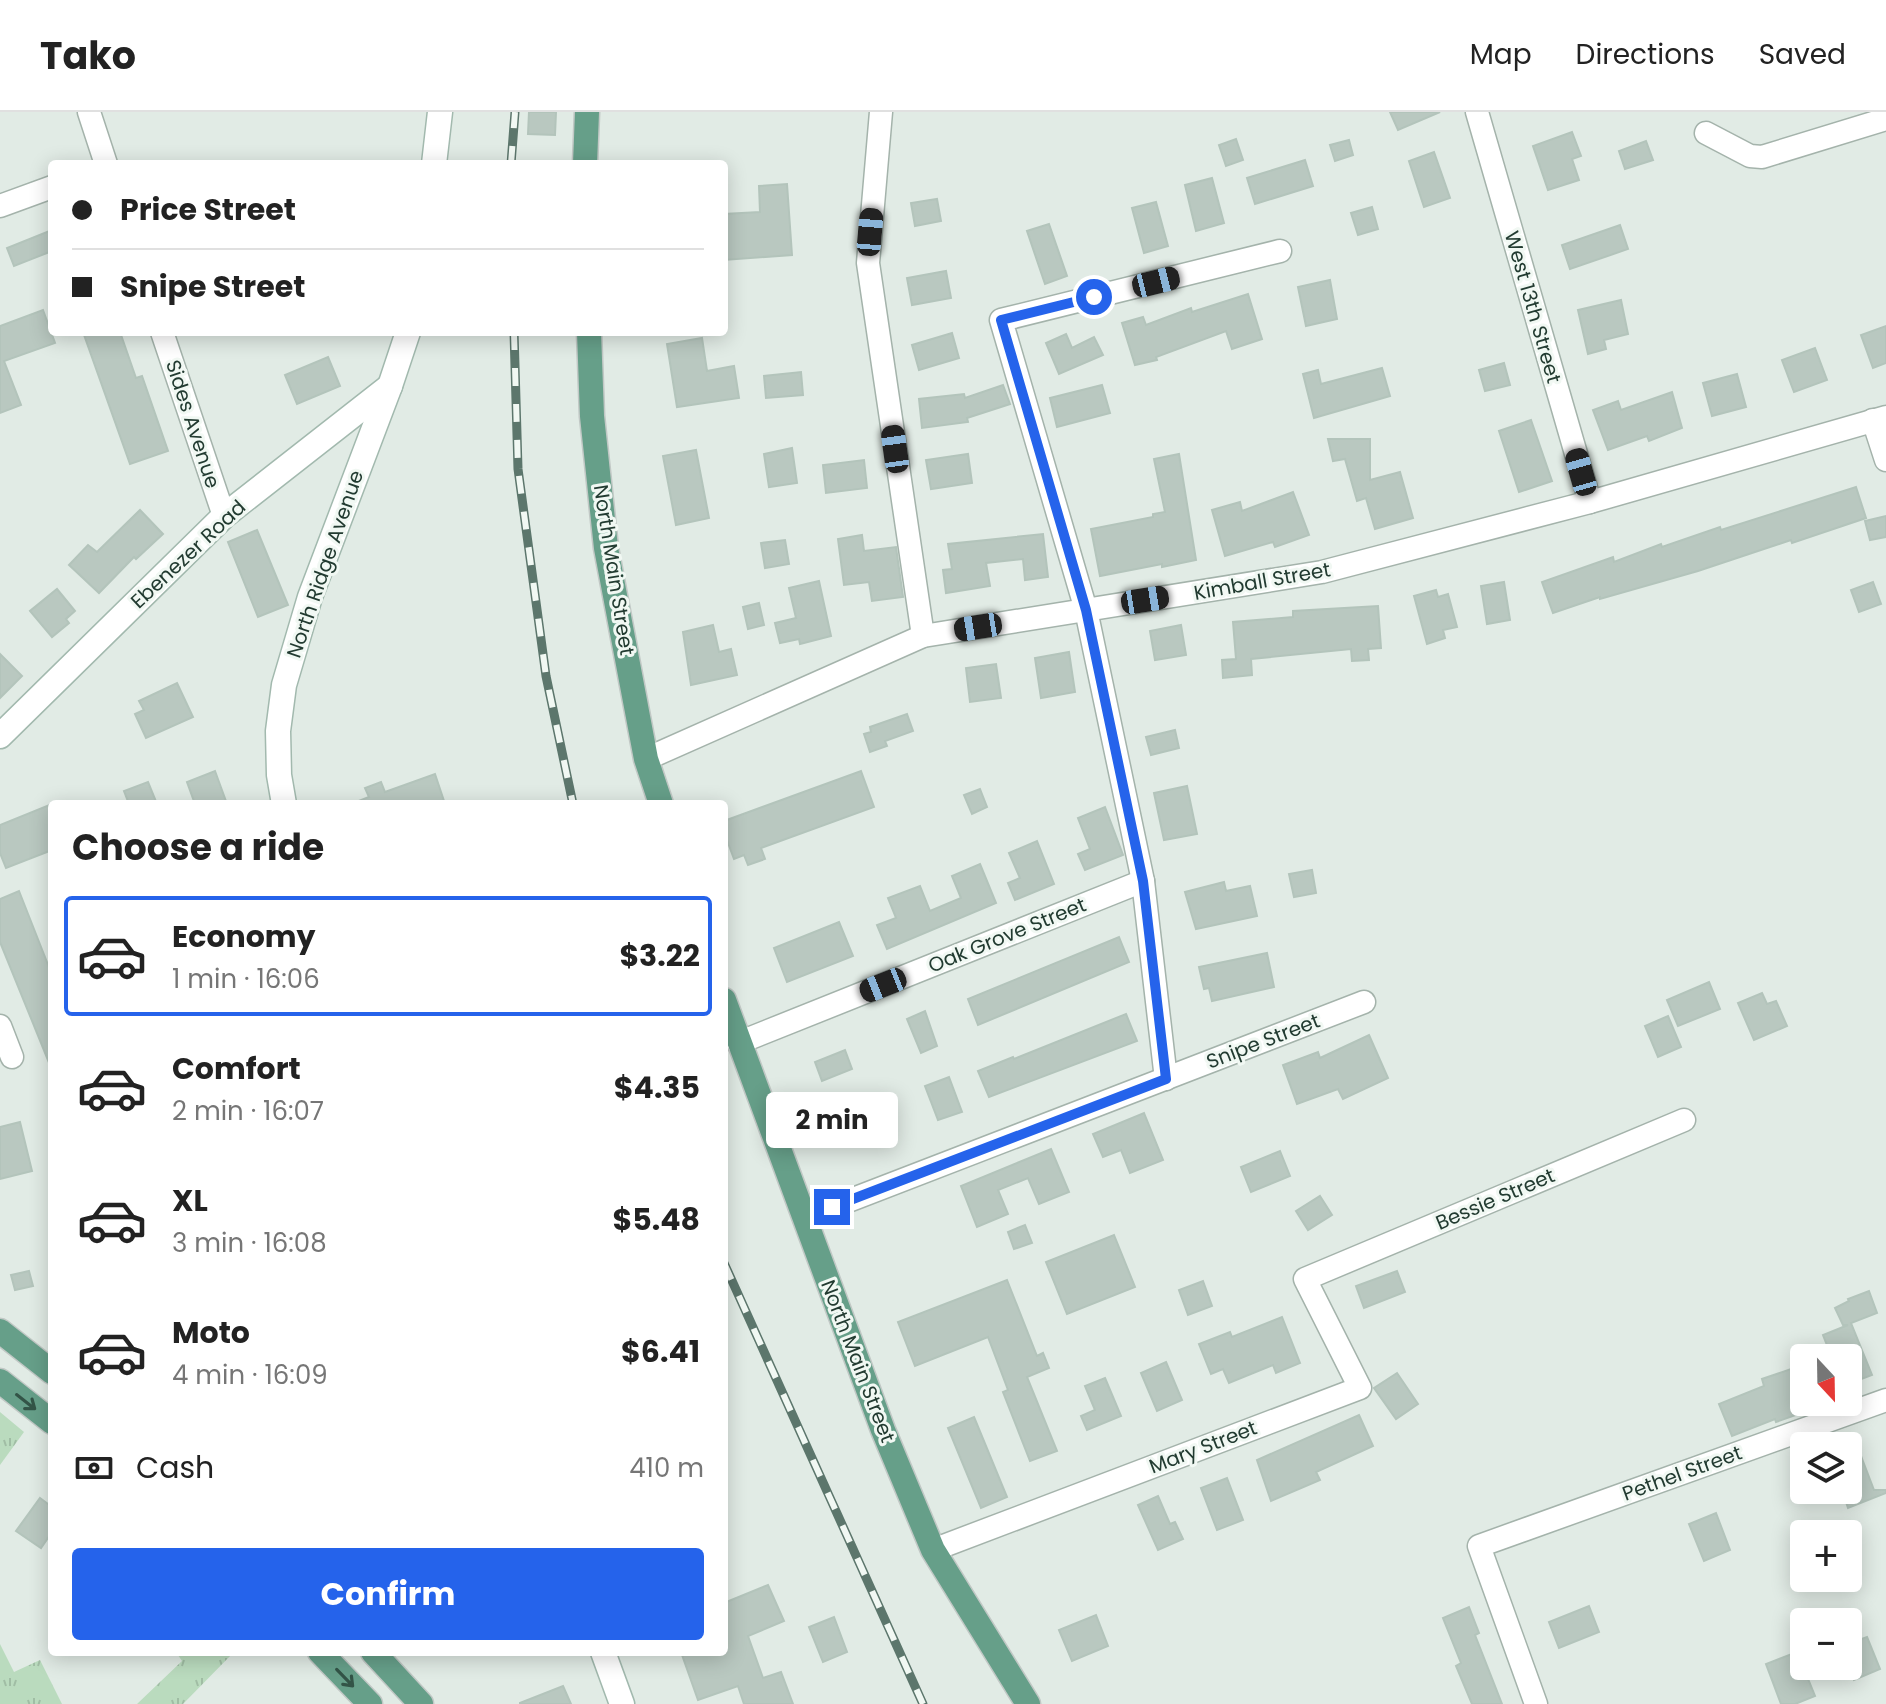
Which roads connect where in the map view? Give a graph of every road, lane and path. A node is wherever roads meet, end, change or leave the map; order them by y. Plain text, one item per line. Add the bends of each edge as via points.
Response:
1 (89, 112) edge
2 (440, 112) edge
3 (587, 112) edge
4 (881, 112) edge
5 (1477, 112) edge
6 (1886, 119) edge
7 (1706, 133) dead end
8 (105, 160) edge
9 (434, 160) edge
10 (585, 160) edge
11 (48, 188) edge
12 (0, 206) edge
13 (1280, 251) dead end
14 (163, 336) edge
15 (407, 336) edge
16 (589, 336) edge
17 (390, 386) junction
18 (1880, 418) edge
19 (1886, 460) edge
20 (1590, 502) junction
21 (224, 516) junction
22 (1086, 610) junction
23 (923, 636) junction
24 (0, 736) edge
25 (646, 759) junction
26 (283, 800) edge
27 (660, 800) edge
28 (1143, 881) junction
29 (1364, 1002) dead end
30 (728, 1012) edge
31 (0, 1026) edge
32 (738, 1043) junction
33 (12, 1057) dead end
34 (1166, 1079) junction
35 (1684, 1120) dead end
36 (804, 1218) junction
37 (1305, 1279) joint
38 (0, 1331) edge
39 (48, 1369) edge
40 (0, 1381) edge
41 (1886, 1400) edge
42 (48, 1419) edge
43 (933, 1550) junction
44 (324, 1656) edge
45 (377, 1656) edge
46 (604, 1656) edge
47 (370, 1704) edge
48 (421, 1704) edge
49 (622, 1704) edge
50 (1028, 1704) edge
51 (1536, 1704) edge

1 - 8 street
2 - 9 street
3 - 10 main road
4 - 23 street via 868,263
5 - 20 street, West 13th Street
6 - 7 street via 1762,157
11 - 12 street
13 - 22 street via 1001,320
14 - 21 street, Sides Avenue
15 - 17 street, North Ridge Avenue
16 - 25 main road, North Main Street via 606,548
17 - 21 street, Ebenezer Road
17 - 26 street, North Ridge Avenue via 314,584 284,685 278,731
18 - 19 street
18 - 20 street, Kimball Street
20 - 22 street, Kimball Street via 1322,572
21 - 24 street, Ebenezer Road
22 - 23 street, Kimball Street
22 - 28 street
23 - 25 street, Kimball Street
25 - 27 main road, North Main Street
28 - 32 street, Oak Grove Street
28 - 34 street
29 - 34 street, Snipe Street
30 - 32 main road, North Main Street
31 - 33 street
32 - 36 main road, North Main Street
34 - 36 street, Snipe Street
35 - 37 street, Bessie Street
36 - 43 main road, North Main Street
37 - 43 street, Mary Street via 1360,1388
38 - 39 main road
40 -> 42 main road
41 - 51 street, Pethel Street via 1479,1546
43 - 50 main road, North Main Street
44 -> 47 main road
45 - 48 main road
46 - 49 street

